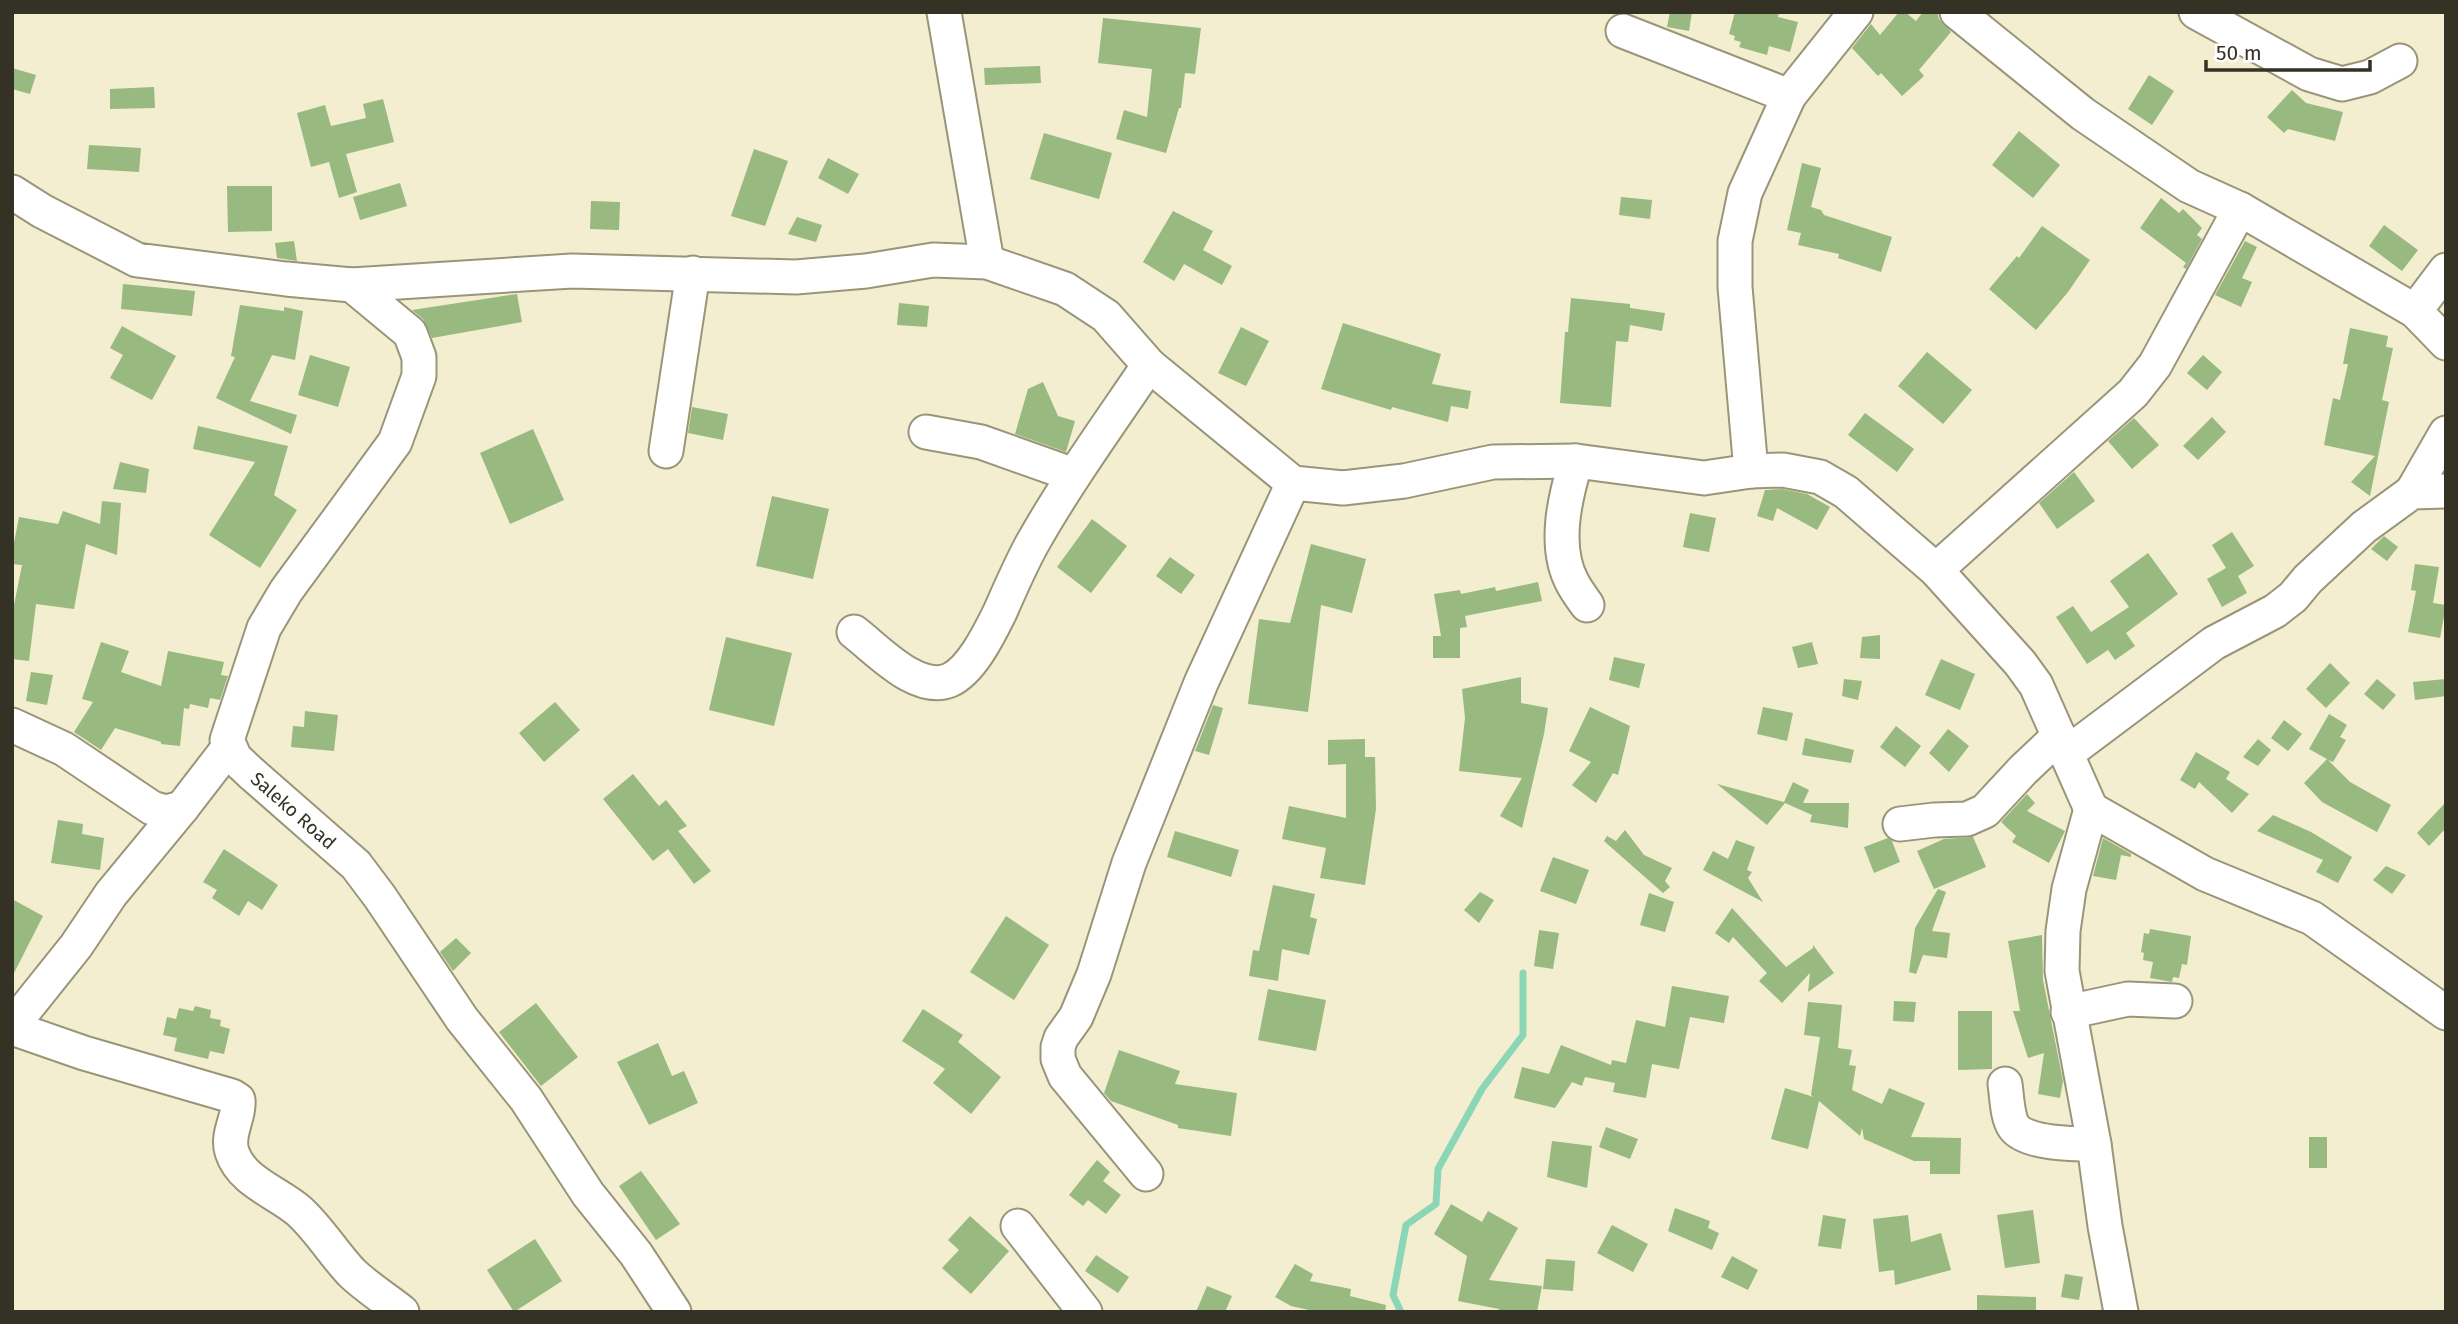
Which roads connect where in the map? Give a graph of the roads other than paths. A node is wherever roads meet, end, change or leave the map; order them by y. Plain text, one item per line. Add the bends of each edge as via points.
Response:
1 (944, 12) edge
2 (1856, 12) edge
3 (1957, 12) edge
4 (2196, 12) edge
5 (1623, 31) dead end
6 (2400, 61) dead end
7 (1789, 96) junction
8 (12, 192) edge
9 (2239, 209) junction
10 (987, 262) junction
11 (2446, 270) edge
12 (693, 273) junction
13 (352, 285) junction
14 (2414, 311) junction
15 (2446, 343) edge
16 (1149, 365) junction
17 (926, 432) dead end
18 (2446, 433) edge
19 (666, 451) dead end
20 (1576, 461) junction
21 (1751, 471) junction
22 (1074, 475) junction
23 (1293, 483) junction
24 (2446, 491) edge
25 (2412, 492) junction
26 (1936, 570) junction
27 (1587, 606) dead end
28 (854, 632) dead end
29 (12, 725) edge
30 (2062, 745) junction
31 (229, 747) junction
32 (182, 808) junction
33 (2091, 809) junction
34 (1900, 824) dead end
35 (2175, 1001) dead end
36 (2068, 1012) junction
37 (2446, 1013) edge
38 (12, 1027) edge
39 (2005, 1084) dead end
40 (2094, 1144) junction
41 (1146, 1174) dead end
42 (1018, 1226) dead end
43 (402, 1312) edge
44 (674, 1312) edge
45 (1084, 1312) edge
46 (2121, 1312) edge

1 - 10 street
2 - 7 street
3 - 9 street via 2083,114 2189,186
4 - 6 street via 2309,74 2342,84 2370,77
5 - 7 street
7 - 21 street via 1745,192 1735,240
8 - 13 street via 136,260
9 - 14 street
9 - 26 street via 2155,366 2133,393
10 - 12 street via 933,260 796,278
10 - 16 street via 1065,289 1106,316
11 - 14 street
12 - 13 street via 572,271
12 - 19 street
13 - 31 street via 410,333 419,357 419,376 394,442 264,628 232,721
14 - 15 street
16 - 22 street
16 - 23 street
17 - 22 street via 981,442
18 - 25 street
20 - 21 street via 1704,478
20 - 23 street via 1493,462 1404,481 1343,488
20 - 27 street via 1563,519 1564,552 1571,579
21 - 26 street via 1783,470 1820,477 1846,492
22 - 28 street via 1031,546 986,640 950,680 911,677
23 - 41 street via 1201,683 1129,863 1094,974 1058,1047 1065,1076
24 - 25 street
25 - 30 street via 2364,527 2275,611 2214,643
26 - 30 street via 2036,685
29 - 32 street via 64,749 152,808 166,812
30 - 33 street
30 - 34 street via 2023,770 1985,811 1967,819
31 - 32 street
31 - 44 street, Saleko Road via 251,774 356,865
32 - 38 street
33 - 36 street via 2063,931
33 - 37 street via 2205,873 2312,918
35 - 36 street via 2128,999
36 - 40 street
38 - 43 street via 238,1100 230,1136 238,1165 298,1210 353,1274
39 - 40 street via 2017,1130 2058,1144
40 - 46 street
42 - 45 street

